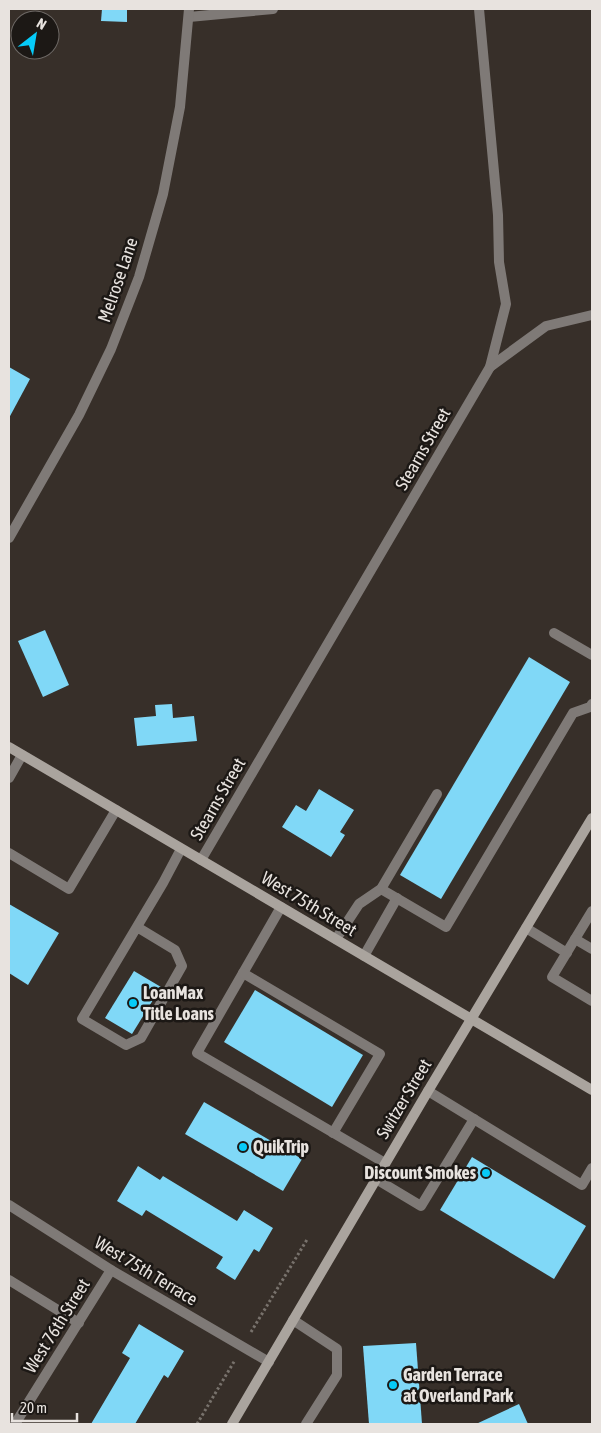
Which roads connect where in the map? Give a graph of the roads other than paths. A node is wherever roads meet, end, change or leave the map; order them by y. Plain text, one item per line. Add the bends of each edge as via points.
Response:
1 (273, 9) edge
2 (479, 9) edge
3 (189, 13) edge
4 (592, 315) edge
5 (490, 367) junction
6 (9, 538) edge
7 (554, 633) dead end
8 (592, 655) edge
9 (592, 706) edge
10 (9, 747) edge
11 (22, 755) junction
12 (9, 778) edge
13 (437, 794) dead end
14 (116, 810) junction
15 (592, 818) edge
16 (181, 849) junction
17 (9, 853) edge
18 (201, 860) junction
19 (381, 889) junction
20 (397, 898) junction
21 (281, 907) junction
22 (592, 911) edge
23 (137, 927) junction
24 (526, 928) junction
25 (575, 939) junction
26 (336, 940) junction
27 (592, 950) edge
28 (567, 953) junction
29 (364, 956) junction
30 (243, 973) junction
31 (592, 1001) edge
32 (471, 1019) junction
33 (592, 1090) edge
34 (428, 1091) junction
35 (474, 1119) junction
36 (333, 1133) junction
37 (385, 1163) junction
38 (592, 1168) edge
39 (376, 1179) junction
40 (9, 1206) edge
41 (111, 1270) junction
42 (9, 1280) edge
43 (293, 1320) junction
44 (79, 1323) junction
45 (269, 1362) junction
46 (15, 1424) edge
47 (232, 1424) edge
48 (306, 1424) edge

1 - 3 street
2 - 5 street, Stearns Street via 498,215 499,262 506,304
3 - 6 street, Melrose Lane via 180,107 163,194 139,277 111,349 79,414
4 - 5 street via 546,326
5 - 18 street, Stearns Street
7 - 8 street
9 - 20 street via 573,713 446,927
10 - 11 street, West 75th Street
11 - 12 street
11 - 14 street, West 75th Street
13 - 19 street
14 - 16 street, West 75th Street
14 - 17 street via 69,889
15 - 24 street, Switzer Street
16 - 18 street, West 75th Street
16 - 23 street
18 - 21 street, West 75th Street
19 - 20 street
19 - 26 street via 359,904
20 - 29 street
21 - 26 street, West 75th Street
21 - 30 street
22 - 25 street
23 - 23 street via 82,1019 126,1045 141,1038 182,966 175,950
24 - 28 street
24 - 32 street, Switzer Street
25 - 27 street
25 - 28 street
26 - 29 street, West 75th Street
28 - 31 street via 552,977
29 - 32 street, West 75th Street
30 - 36 street via 197,1053
30 - 36 street via 380,1054
32 - 33 street, West 75th Street
32 - 34 street, Switzer Street
34 - 35 street
34 - 37 street, Switzer Street
35 - 38 street via 582,1185
35 - 39 street via 421,1206
36 - 37 street
37 - 39 street, Switzer Street
39 - 43 street, Switzer Street
40 - 41 street, West 75th Terrace
41 - 44 street, West 76th Street
41 - 45 street, West 75th Terrace
42 - 44 street
43 - 45 street, Switzer Street
43 - 48 street via 337,1349 337,1375
44 - 46 street, West 76th Street
45 - 47 street, Switzer Street

